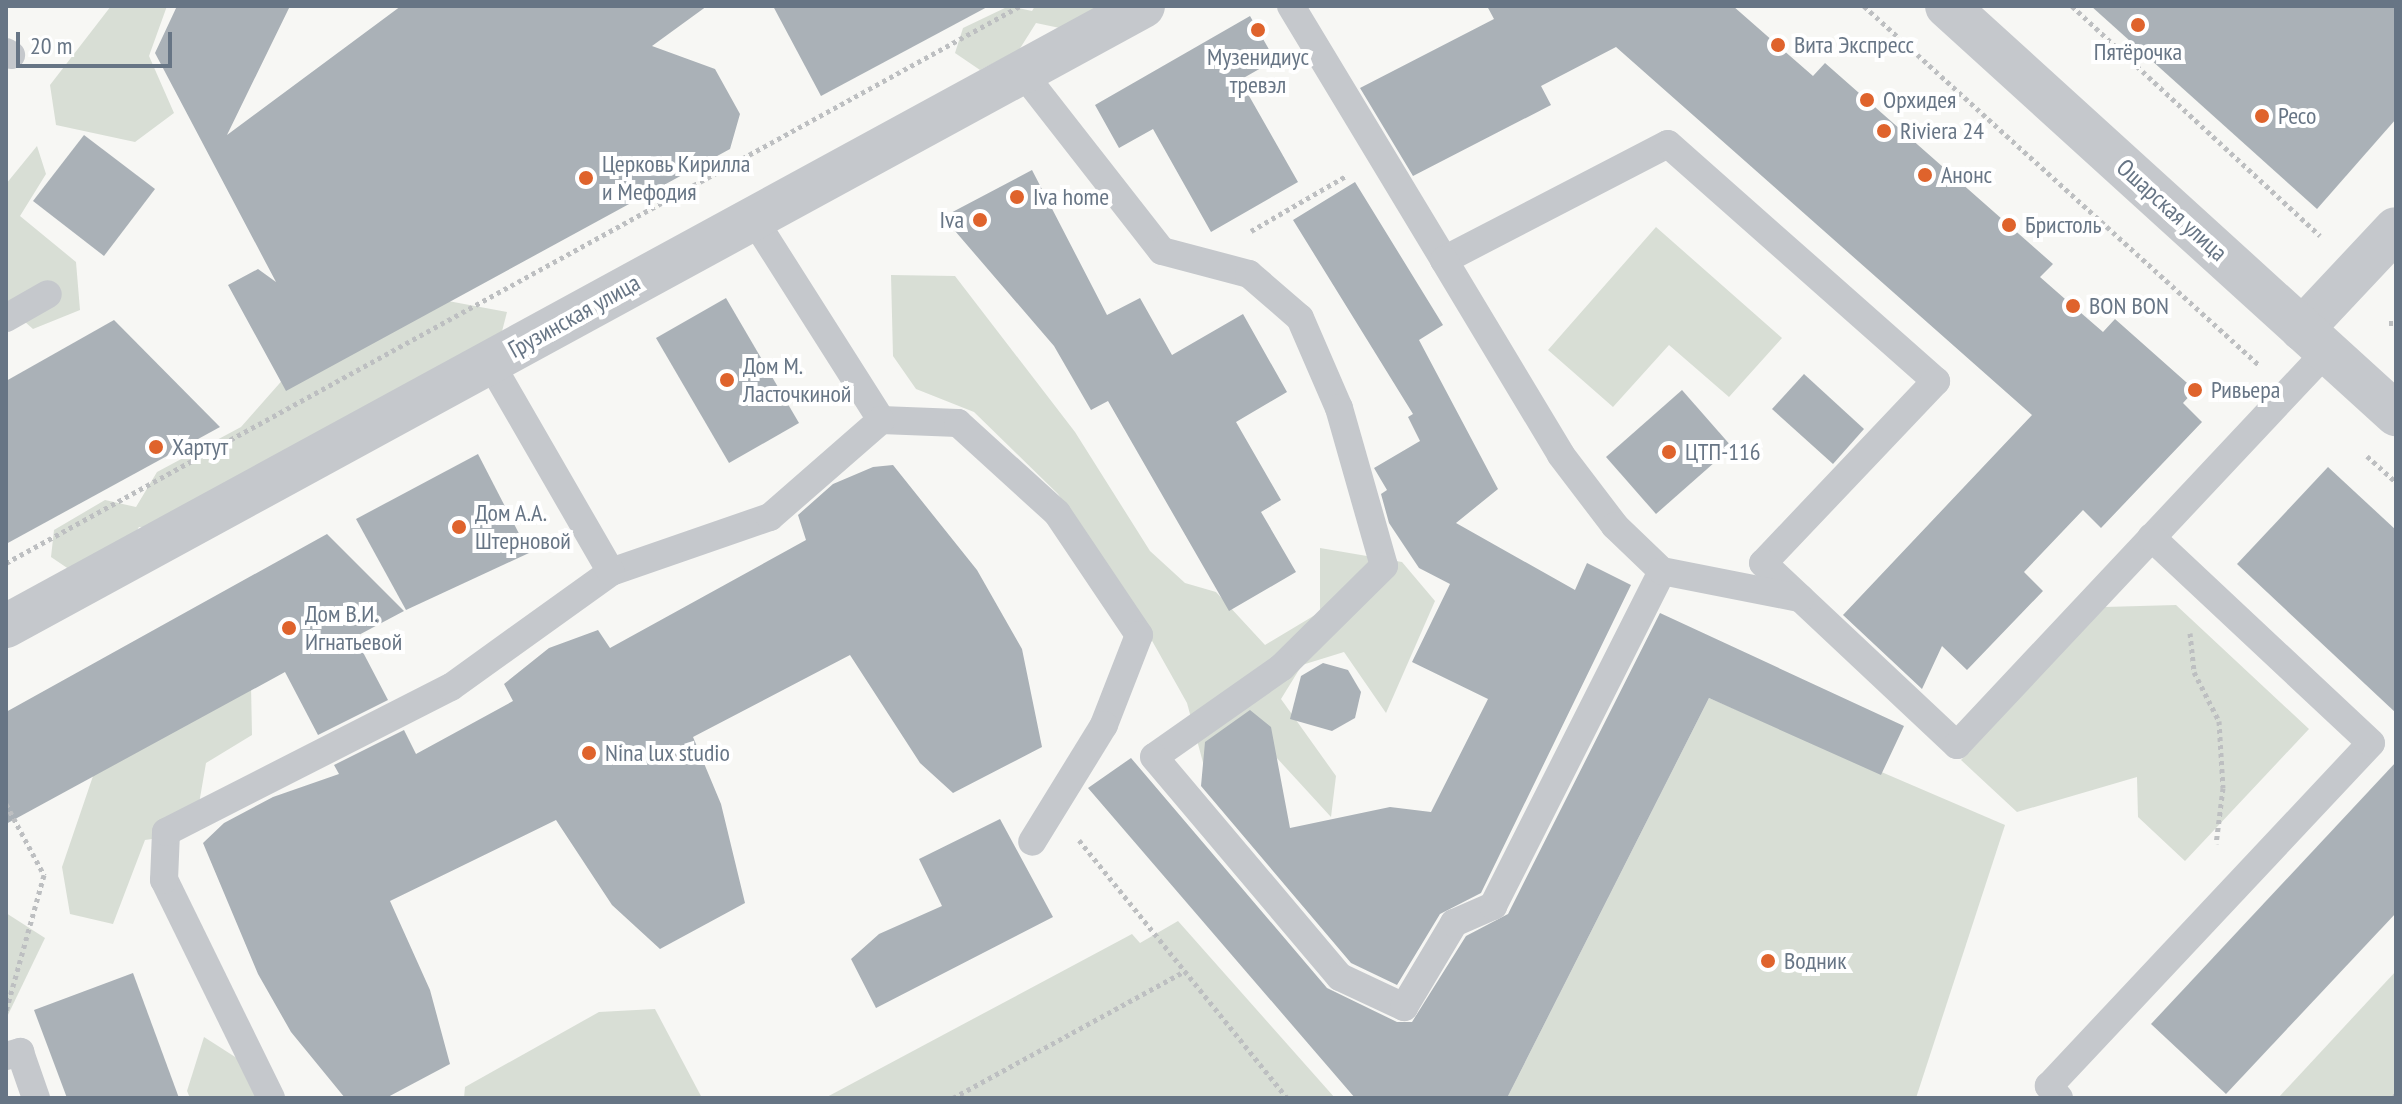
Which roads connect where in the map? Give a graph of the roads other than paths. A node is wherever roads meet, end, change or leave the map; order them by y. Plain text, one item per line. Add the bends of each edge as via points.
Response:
1 (1143, 6) edge
2 (1291, 6) edge
3 (1947, 6) edge
4 (1022, 72) junction
5 (753, 218) junction
6 (2396, 229) edge
7 (1444, 260) junction
8 (48, 294) dead end
9 (6, 318) edge
10 (2314, 340) junction
11 (490, 362) junction
12 (2396, 414) edge
13 (881, 420) junction
14 (2151, 537) junction
15 (1662, 571) junction
16 (611, 572) junction
17 (1800, 598) junction
18 (6, 626) edge
19 (1032, 842) dead end
20 (6, 1056) edge
21 (36, 1098) edge
22 (271, 1098) edge
23 (2059, 1098) edge

1 - 4 street, Грузинская улица
2 - 7 lane
3 - 10 street, Ошарская улица
4 - 5 street, Грузинская улица
4 - 15 lane via 1162,251 1249,274 1300,318 1339,408 1384,566 1282,667 1154,757 1340,977 1404,1007 1454,923 1493,906
5 - 11 street, Грузинская улица
5 - 13 lane
6 - 10 street
7 - 15 lane via 1561,455 1615,526
7 - 17 lane via 1668,144 1936,381 1763,563
8 - 9 lane
10 - 12 street, Ошарская улица
10 - 14 lane
11 - 16 lane
11 - 18 street, Грузинская улица
13 - 16 lane via 770,517
13 - 19 lane via 958,423 1057,513 1139,635 1104,725
14 - 17 lane via 1957,745
14 - 23 lane via 2371,743 2049,1086
15 - 17 lane
16 - 22 lane via 451,687 166,832 164,880
20 - 21 lane via 20,1052

